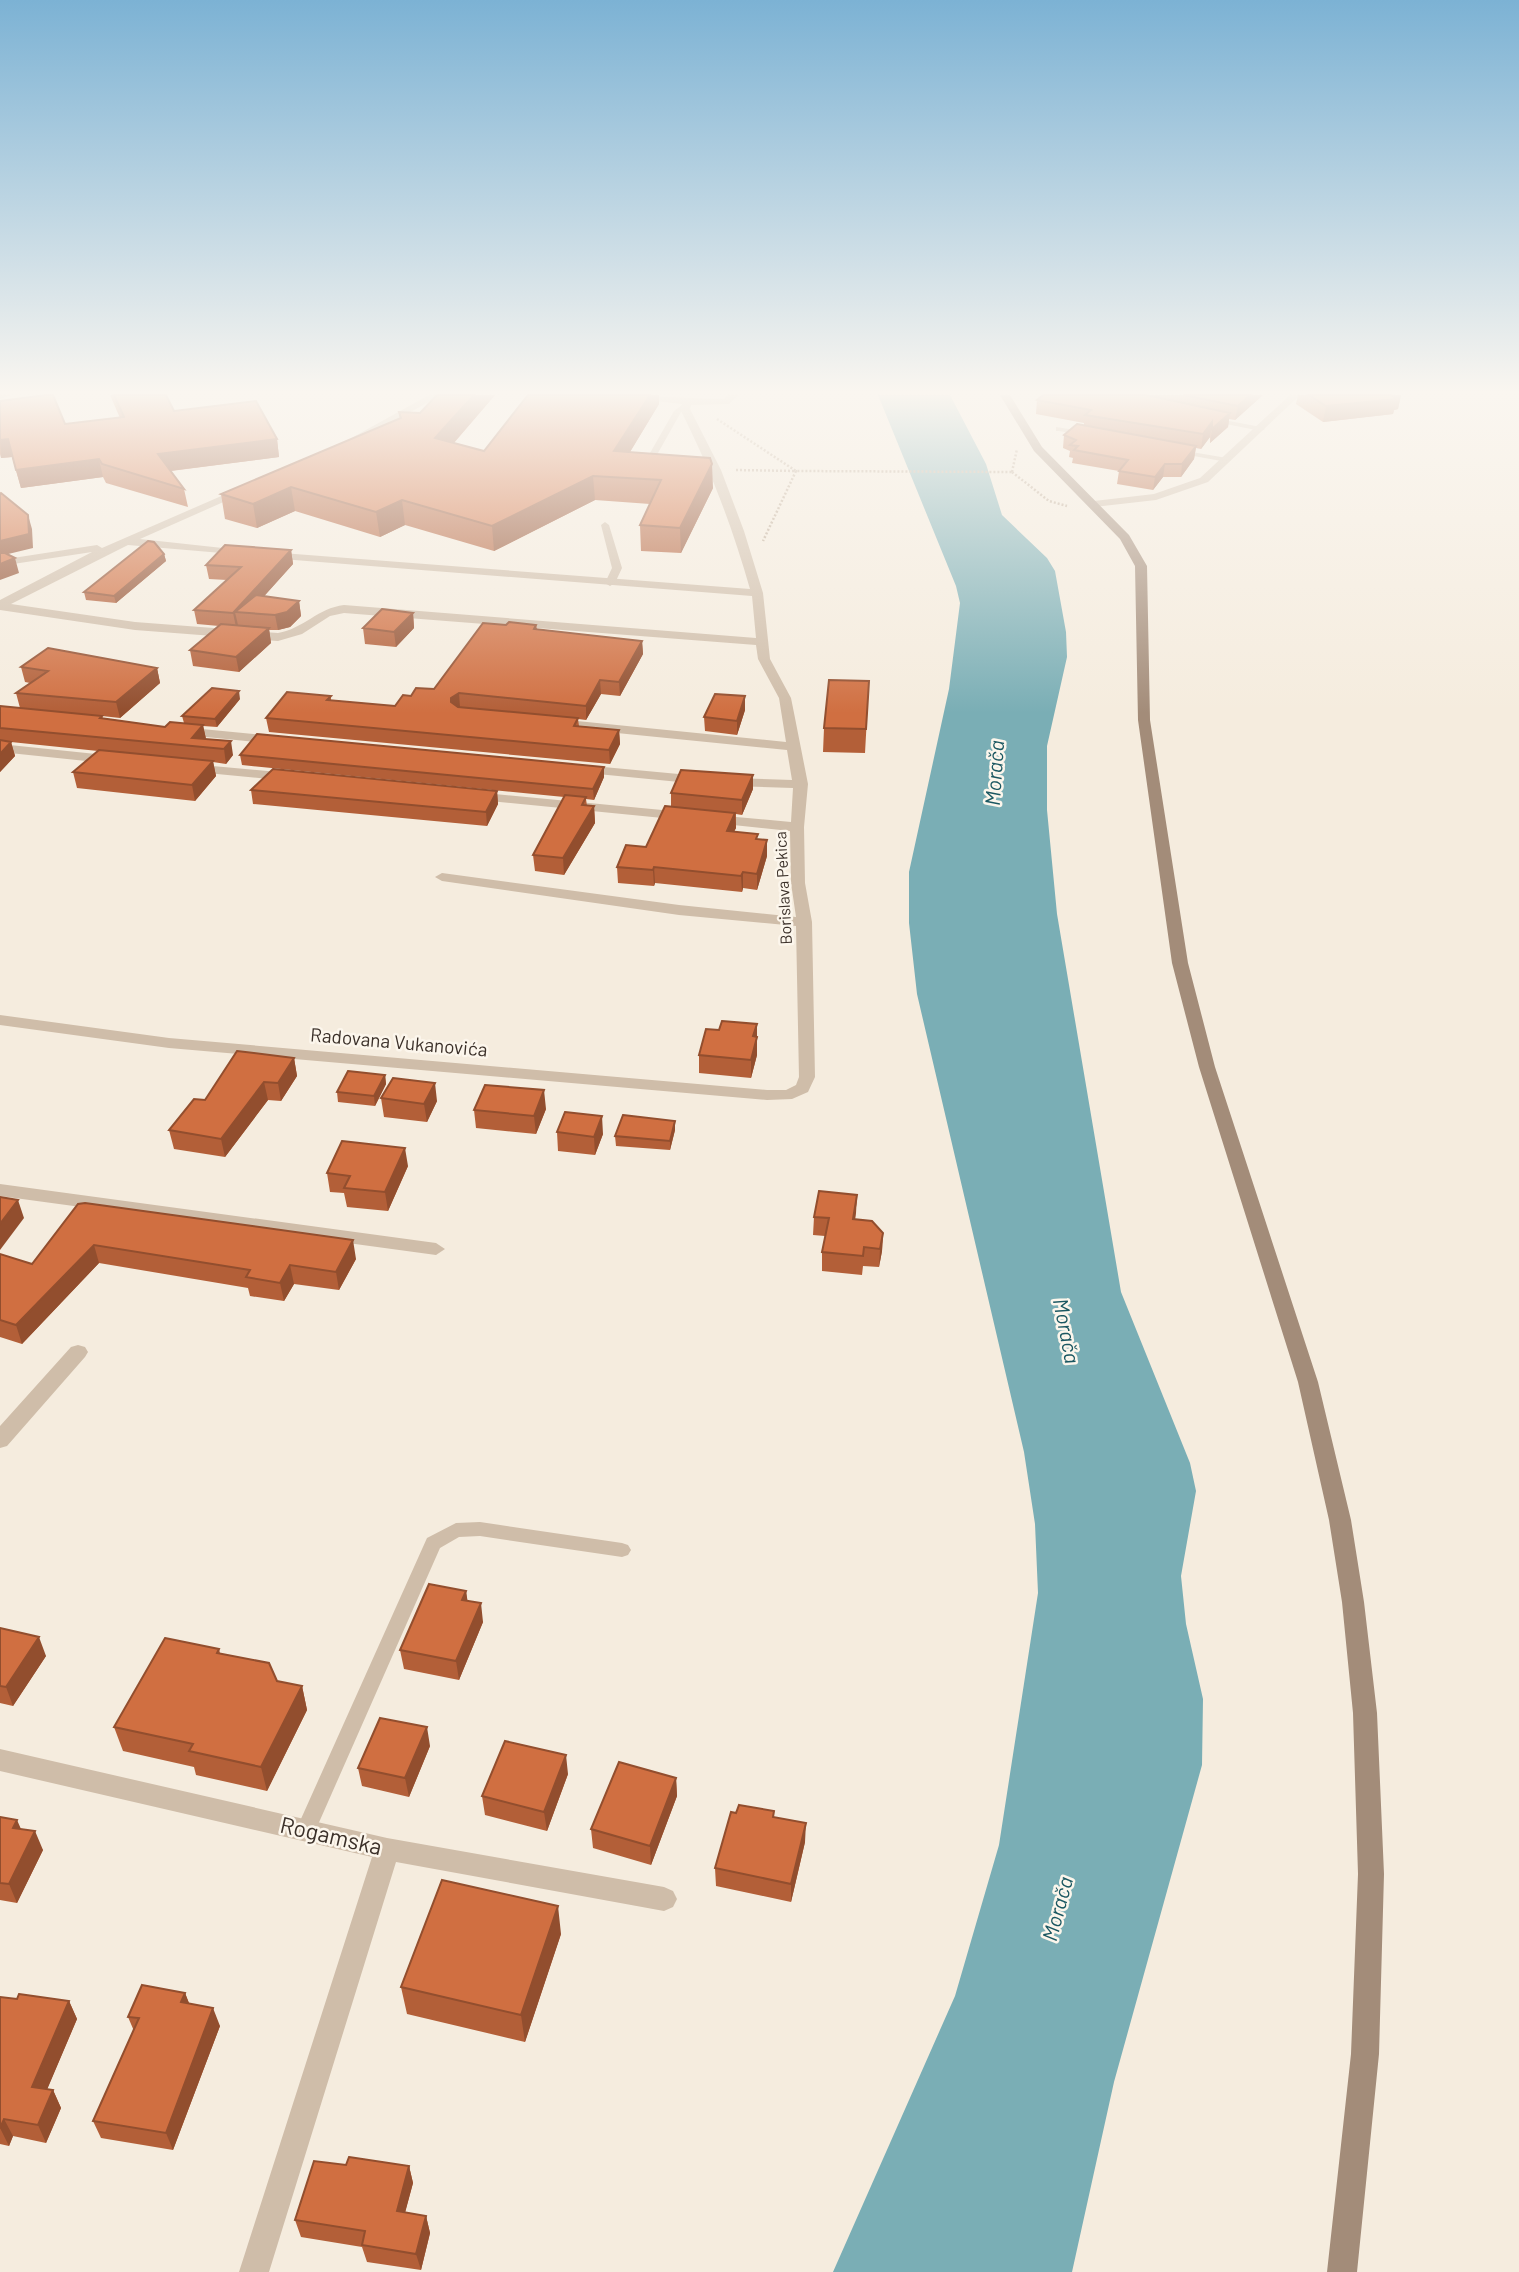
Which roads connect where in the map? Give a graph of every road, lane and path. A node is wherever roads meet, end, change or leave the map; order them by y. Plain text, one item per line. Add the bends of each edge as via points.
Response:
1 (217, 501) edge
2 (727, 501) edge
3 (782, 501) edge
4 (1049, 501) edge
5 (1091, 501) edge
6 (1114, 501) edge
7 (1094, 504) junction
8 (605, 525) dead end
9 (125, 541) junction
10 (743, 546) junction
11 (111, 547) junction
12 (0, 563) edge
13 (610, 583) junction
14 (757, 593) junction
15 (0, 606) edge
16 (760, 642) junction
17 (541, 722) edge
18 (164, 729) edge
19 (287, 741) edge
20 (794, 747) junction
21 (0, 748) edge
22 (125, 761) edge
23 (180, 766) edge
24 (570, 767) edge
25 (304, 779) edge
26 (801, 784) junction
27 (454, 794) edge
28 (797, 827) junction
29 (442, 877) dead end
30 (804, 922) junction
31 (0, 1020) edge
32 (796, 1094) joint
33 (0, 1190) edge
34 (436, 1249) dead end
35 (78, 1352) dead end
36 (0, 1440) edge
37 (622, 1550) dead end
38 (0, 1760) edge
39 (306, 1830) junction
40 (387, 1849) junction
41 (664, 1899) dead end
42 (254, 2272) edge
43 (1342, 2272) edge

1 - 9 street
2 - 10 street, Borislava Pekica
3 - 10 path via 761,545
4 - 7 path via 1069,506
5 - 7 main road
6 - 7 street
7 - 43 main road via 1131,544 1141,566 1144,720 1173,928 1207,1067 1313,1400 1353,1602 1369,1785 1371,1927 1362,2099
8 - 13 lane via 617,568
9 - 11 street
9 - 13 street
10 - 14 street, Borislava Pekica
11 - 12 street
11 - 15 street
13 - 14 street
14 - 16 street, Borislava Pekica
15 - 16 street via 135,626 278,637 298,635 335,609
16 - 20 street, Borislava Pekica via 785,698
17 - 20 street
18 - 19 street
20 - 26 street, Borislava Pekica
21 - 22 street
23 - 25 street
24 - 26 street
26 - 28 street, Borislava Pekica
27 - 28 street
28 - 30 street, Borislava Pekica
29 - 30 street
30 - 32 street, Borislava Pekica via 807,1077 805,1087
31 - 32 street, Radovana Vukanovića via 170,1043
33 - 34 street
35 - 36 street
37 - 39 lane via 480,1529 456,1530 433,1544
38 - 39 street, Rogamska
39 - 40 street, Rogamska
40 - 41 street, Rogamska
40 - 42 street

